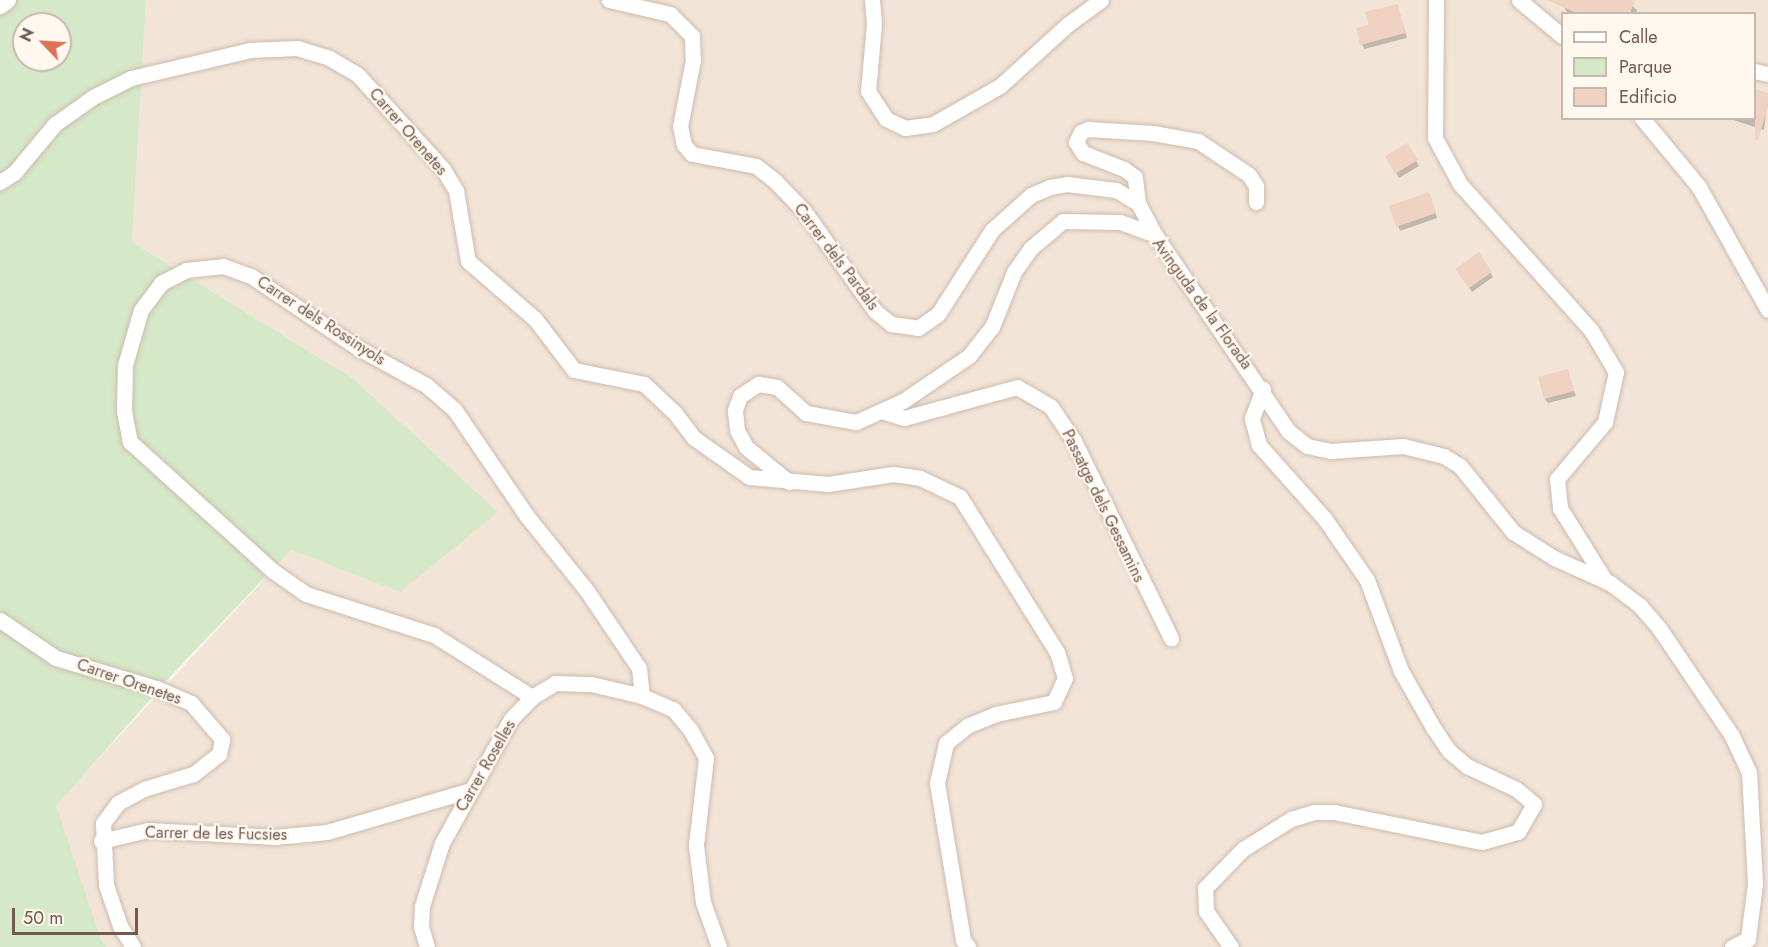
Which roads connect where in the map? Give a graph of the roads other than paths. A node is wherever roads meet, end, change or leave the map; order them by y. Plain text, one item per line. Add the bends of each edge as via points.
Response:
1 (8, 0) edge
2 (609, 0) edge
3 (872, 0) edge
4 (1101, 0) edge
5 (1436, 0) edge
6 (1519, 0) edge
7 (0, 6) edge
8 (1560, 30) edge
9 (1644, 120) edge
10 (0, 182) edge
11 (1256, 202) dead end
12 (1138, 203) junction
13 (1155, 235) junction
14 (1768, 310) edge
15 (1263, 389) junction
16 (882, 411) junction
17 (789, 482) junction
18 (1606, 582) junction
19 (0, 620) edge
20 (1171, 638) dead end
21 (532, 696) junction
22 (642, 696) junction
23 (471, 790) junction
24 (101, 841) junction
25 (133, 947) edge
26 (428, 947) edge
27 (719, 947) edge
28 (968, 947) edge
29 (1231, 947) edge
30 (1732, 947) edge

1 - 7 street
2 - 12 street, Carrer dels Pardals via 670,14 692,36 693,60 680,126 684,145 692,154 756,166 775,181 804,211 875,311 891,324 918,328 938,314 992,230 1031,195 1067,184 1116,190
3 - 4 street via 874,24 868,91 886,119 905,128 933,124 1000,86 1067,25
5 - 18 street via 1435,138 1460,184 1591,330 1616,372 1605,422 1557,479 1560,508
6 - 8 street
9 - 14 street via 1699,187
10 - 17 street, Carrer Orenetes via 14,172 55,124 93,97 131,78 250,50 297,48 329,58 357,74 443,169 456,191 468,261 535,319 574,370 644,384 715,457 749,477
11 - 12 street via 1256,186 1249,175 1198,141 1153,133 1088,129 1081,132 1076,142 1083,153 1135,177
12 - 13 street
13 - 15 street, Avinguda de la Florada
13 - 16 street, Avinguda de la Florada via 1120,222 1063,221 1030,248 1014,272 992,327 969,356 913,395
15 - 18 street, Avinguda de la Florada via 1288,431 1307,446 1332,452 1402,446 1444,456 1460,466 1513,532 1554,558
15 - 29 street via 1252,418 1259,445 1324,518 1367,580 1401,671 1434,729 1449,751 1467,766 1516,789 1534,804 1518,832 1482,842 1334,812 1314,812 1291,819 1243,849 1205,888 1206,910
16 - 17 street, Avinguda de la Florada via 856,422 807,413 777,387 758,384 740,396 735,410 737,430 746,447
16 - 20 street, Passatge dels Gessamins via 904,418 1017,387 1051,407 1074,441
17 - 28 street via 828,484 893,474 920,478 960,497 1058,652 1065,678 1054,702 996,714 967,726 946,743 937,783 963,940
18 - 30 street via 1640,606 1659,628 1732,736 1749,772 1755,884 1748,939
19 - 24 street, Carrer Orenetes via 56,658 156,688 191,704 222,739 219,754 193,774 144,789 118,803 103,823
21 - 22 street, Carrer Roselles via 555,683 591,684
21 - 22 street, Carrer dels Rossinyols via 434,635 306,594 273,572 130,442 124,412 125,365 141,310 161,283 186,270 223,266 251,276 358,348 426,385 453,409 526,515 587,591 639,668
21 - 23 street, Carrer Roselles via 496,741
22 - 27 street, Carrer Roselles via 673,709 706,758 696,845 704,903
23 - 24 street, Carrer de les Fucsies via 327,832 275,837 148,830
23 - 26 street, Carrer Roselles via 431,869 421,926
24 - 25 street, Carrer Orenetes via 106,885 120,926

